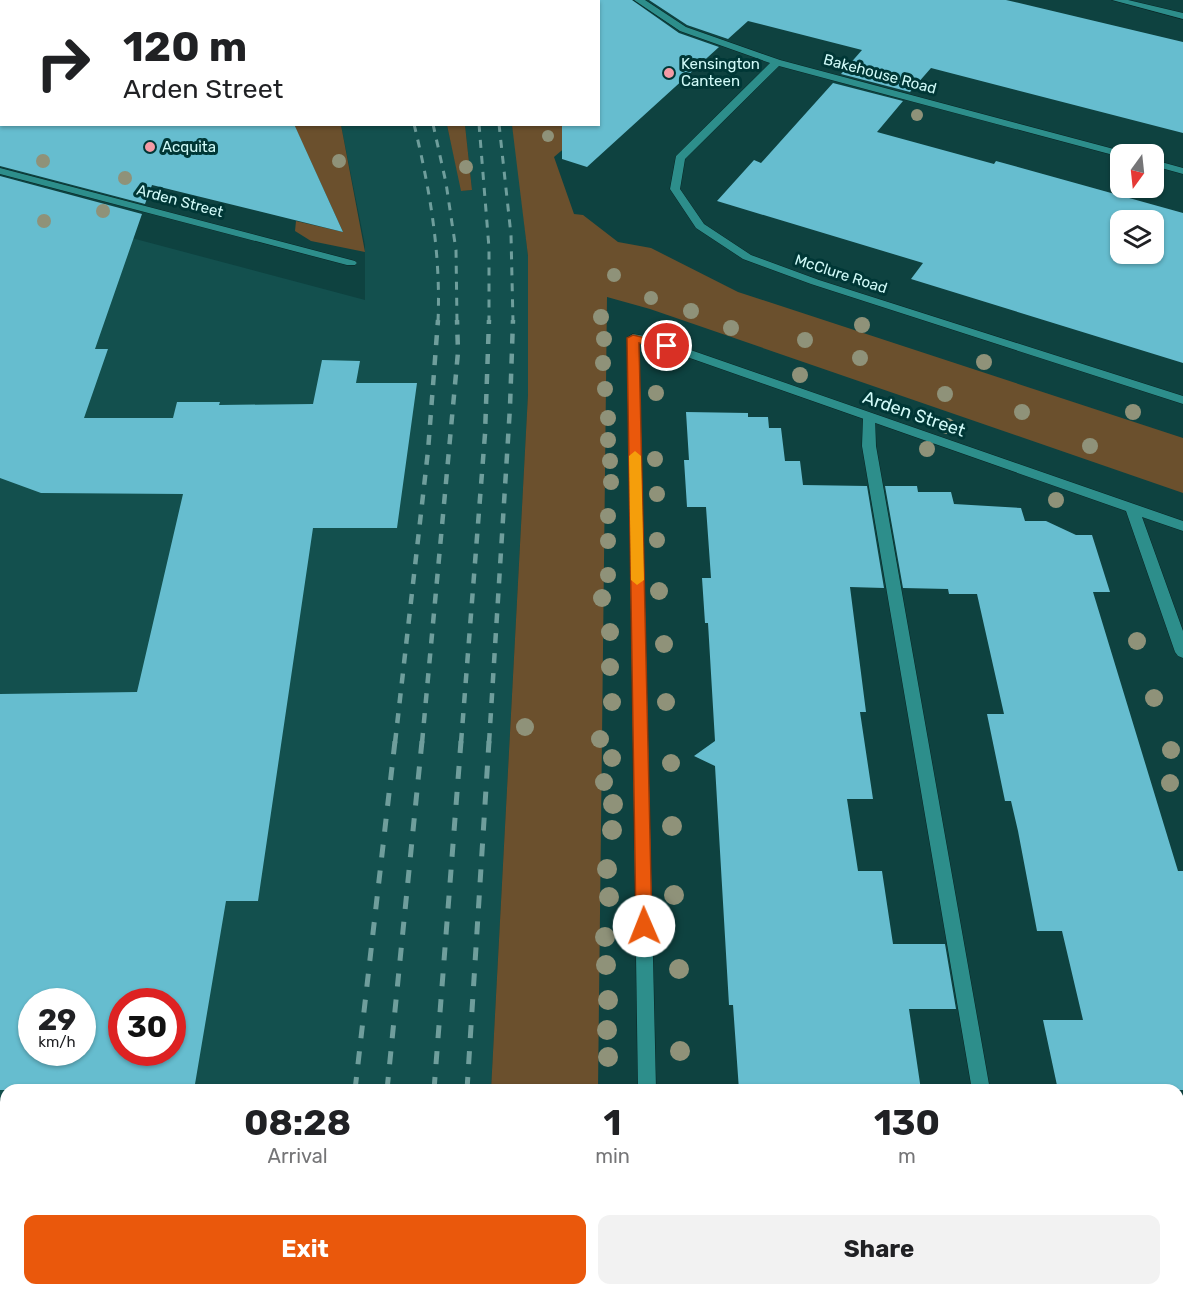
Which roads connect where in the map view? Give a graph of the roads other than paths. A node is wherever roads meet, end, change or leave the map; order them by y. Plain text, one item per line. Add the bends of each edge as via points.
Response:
1 (639, 0) edge
2 (1117, 0) edge
3 (1183, 16) edge
4 (777, 62) junction
5 (1110, 151) edge
6 (1164, 166) edge
7 (0, 171) edge
8 (1183, 171) edge
9 (351, 263) dead end
10 (1183, 400) edge
11 (869, 418) junction
12 (1132, 508) junction
13 (1183, 526) edge
14 (1183, 652) edge
15 (647, 1084) edge
16 (980, 1084) edge

1 - 4 street, Bakehouse Road via 683,29
2 - 3 street
4 - 5 street, Bakehouse Road
4 - 10 street, McClure Road via 680,158 675,189 700,226 747,257 796,275
6 - 8 street
7 - 9 street, Arden Street
11 - 12 street, Arden Street
11 - 15 street, Arden Street via 652,341 633,338
11 - 16 street via 868,446
12 - 13 street, Arden Street
12 - 14 street

